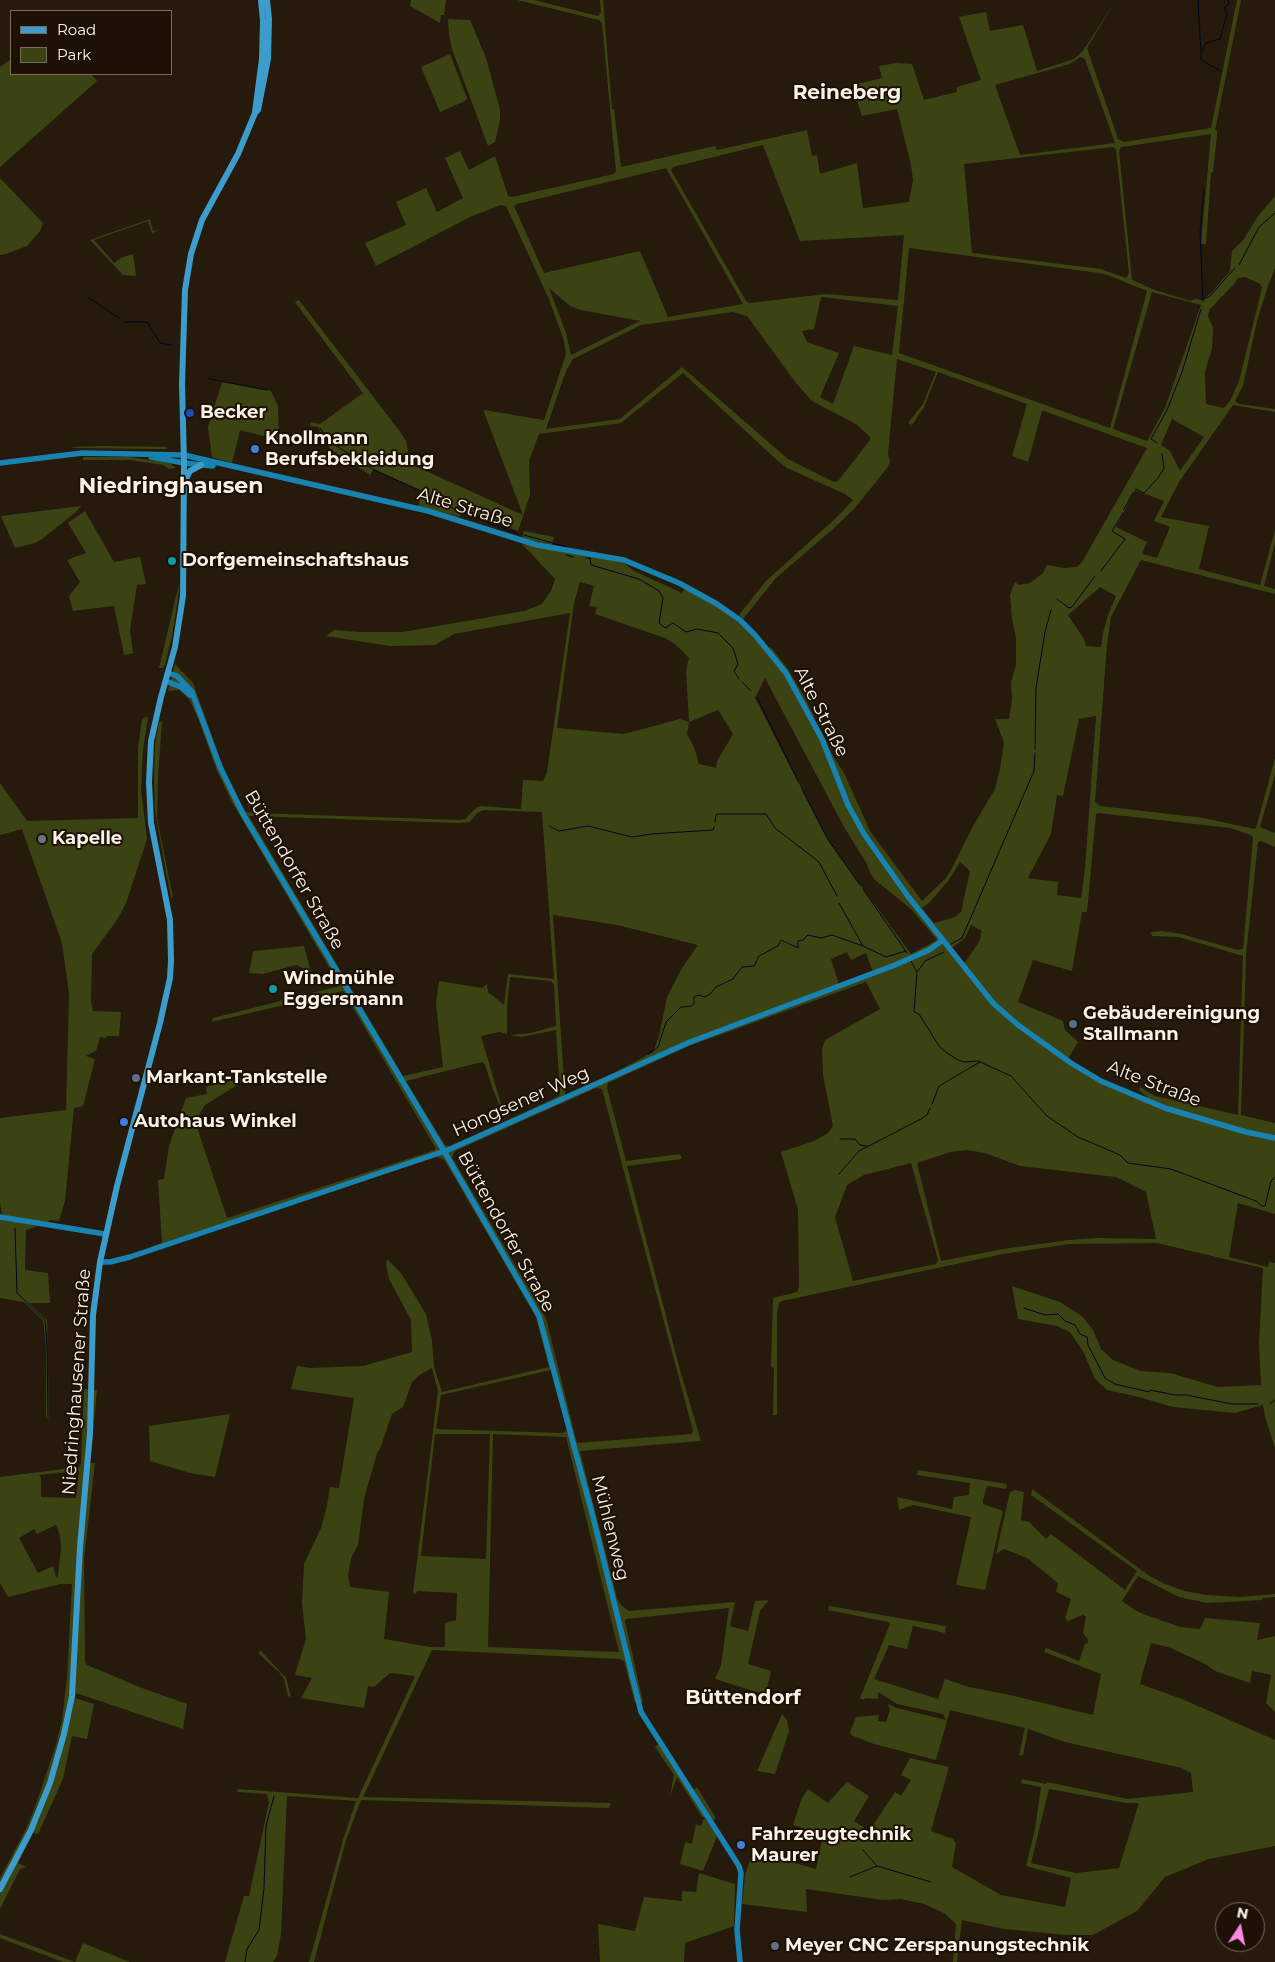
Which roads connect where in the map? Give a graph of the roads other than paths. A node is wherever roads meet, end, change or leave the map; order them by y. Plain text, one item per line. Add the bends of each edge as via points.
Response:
1 (260, 0) edge
2 (267, 0) edge
3 (255, 113) junction
4 (132, 454) junction
5 (184, 455) junction
6 (0, 463) edge
7 (184, 463) junction
8 (201, 464) junction
9 (229, 466) junction
10 (184, 482) junction
11 (168, 672) junction
12 (166, 681) junction
13 (196, 702) junction
14 (943, 940) junction
15 (1275, 1138) edge
16 (444, 1151) junction
17 (0, 1217) edge
18 (106, 1234) junction
19 (100, 1262) junction
20 (574, 1448) joint
21 (0, 1889) edge
22 (740, 1962) edge

1 - 3 main road, Niedringhausener Straße via 262,59
2 - 3 main road, Niedringhausener Straße via 268,59 262,97
3 - 5 main road, Niedringhausener Straße via 238,154 202,220 188,269 182,384
4 - 5 street, Alte Straße
4 - 6 street via 82,453
4 - 7 street, Alte Straße
5 - 7 main road, Niedringhausener Straße
5 - 9 street, Alte Straße
7 - 8 street, Alte Straße
7 - 10 main road, Niedringhausener Straße
8 - 9 street, Alte Straße
8 - 10 main road via 190,471
9 - 14 street, Alte Straße via 428,511 537,545 624,560 660,574 717,604 755,635 786,673 822,739 848,805 864,834
10 - 11 main road, Niedringhausener Straße via 183,596
11 - 12 main road, Niedringhausener Straße
11 - 13 street, Büttendorfer Straße via 187,686
12 - 13 street, Büttendorfer Straße via 181,687
12 - 18 main road, Niedringhausener Straße via 151,741 148,782 152,831 170,920 170,978
13 - 16 street, Büttendorfer Straße via 220,767 243,814
14 - 15 street, Alte Straße via 993,1003 1018,1025 1101,1081 1164,1108
14 - 16 street, Hongsener Weg via 930,950 895,965 690,1042
16 - 19 street, Hongsener Weg via 130,1257
16 - 20 street, Büttendorfer Straße via 539,1316
17 - 18 street
18 - 19 main road, Niedringhausener Straße
19 - 21 main road, Niedringhausener Straße via 93,1315 90,1433 72,1696 50,1783 31,1830
20 - 22 street, Mühlenweg via 641,1712 739,1866 737,1930

